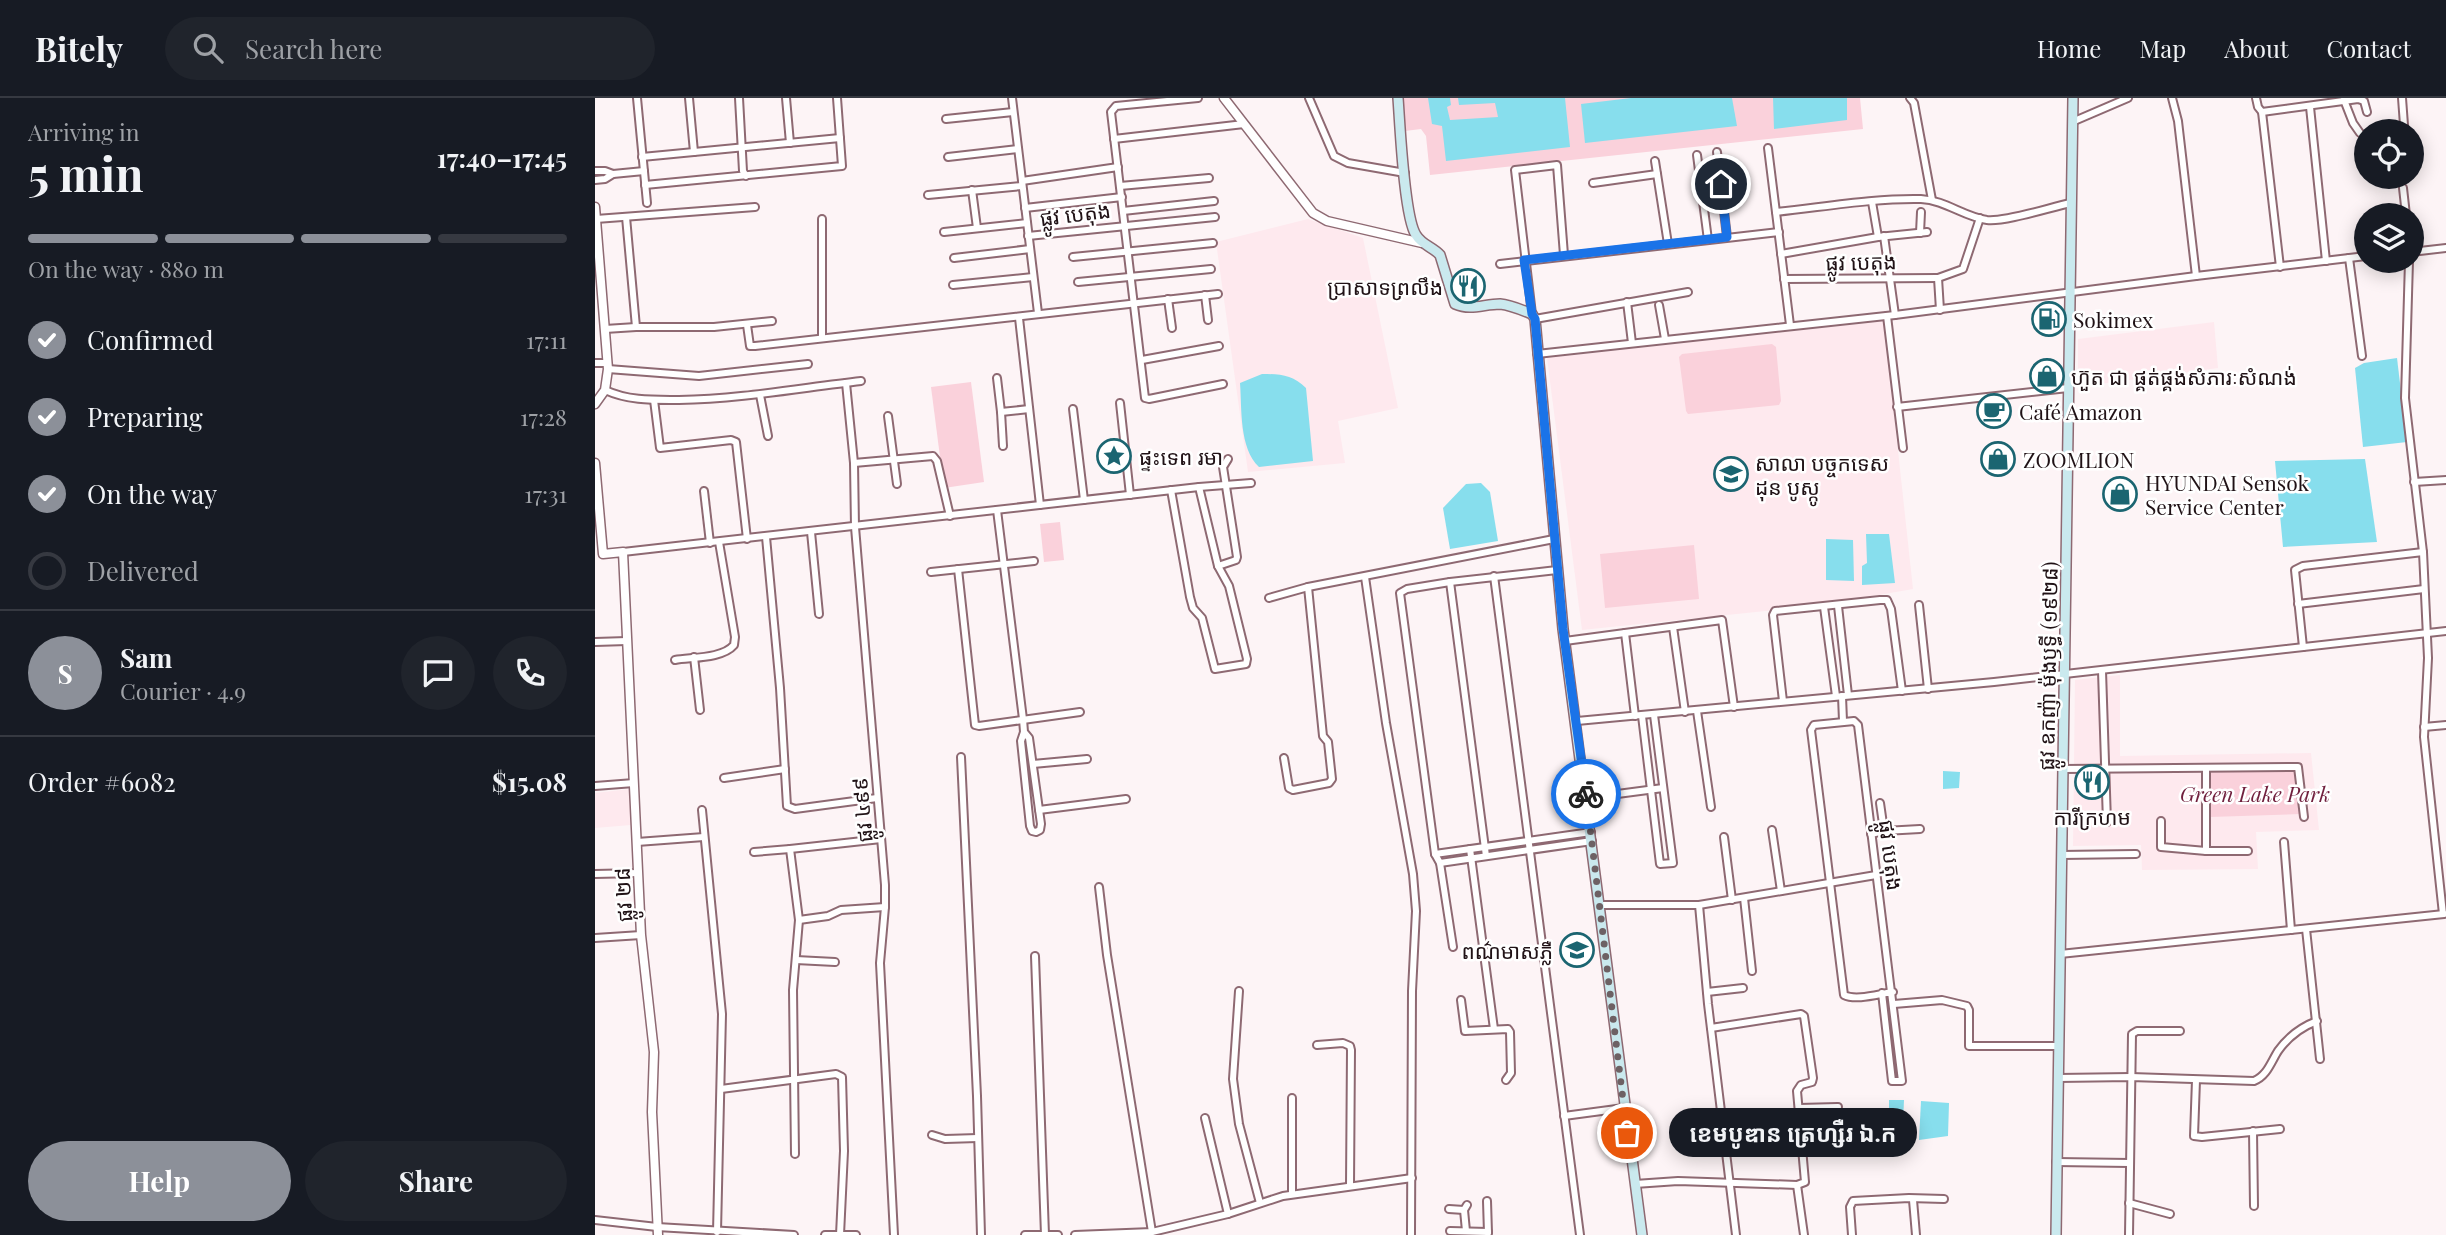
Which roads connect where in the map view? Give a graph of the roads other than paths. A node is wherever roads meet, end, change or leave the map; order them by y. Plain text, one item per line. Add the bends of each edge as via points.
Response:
1 (637, 98) edge
2 (689, 98) edge
3 (739, 98) edge
4 (786, 98) edge
5 (837, 98) edge
6 (1012, 98) edge
7 (1198, 98) edge
8 (1224, 98) edge
9 (1309, 98) edge
10 (1398, 98) edge
11 (1910, 98) edge
12 (2073, 98) edge
13 (2128, 98) edge
14 (2172, 98) edge
15 (2256, 98) edge
16 (2402, 98) edge
17 (2344, 99) edge
18 (2310, 107) junction
19 (1013, 112) junction
20 (2262, 112) junction
21 (2367, 112) dead end
22 (946, 119) dead end
23 (2404, 119) edge
24 (2072, 122) junction
25 (1244, 124) junction
26 (2354, 124) edge
27 (841, 138) junction
28 (1114, 139) junction
29 (790, 143) junction
30 (1768, 148) dead end
31 (744, 149) junction
32 (1018, 149) junction
33 (694, 152) junction
34 (1717, 152) dead end
35 (1697, 155) dead end
36 (642, 157) junction
37 (948, 157) dead end
38 (1655, 160) dead end
39 (1118, 167) junction
40 (644, 171) junction
41 (595, 172) edge
42 (1405, 173) junction
43 (613, 174) junction
44 (746, 174) junction
45 (1657, 174) junction
46 (1209, 178) dead end
47 (595, 180) edge
48 (1022, 183) junction
49 (1593, 183) dead end
50 (645, 185) junction
51 (1120, 186) junction
52 (972, 190) junction
53 (928, 195) dead end
54 (1122, 197) junction
55 (1932, 200) junction
56 (1214, 201) dead end
57 (1873, 202) junction
58 (647, 203) dead end
59 (2071, 203) junction
60 (595, 206) edge
61 (755, 207) dead end
62 (1025, 208) junction
63 (1123, 211) junction
64 (1776, 212) junction
65 (1921, 212) dead end
66 (626, 217) junction
67 (1215, 217) dead end
68 (1980, 218) junction
69 (596, 219) edge
70 (822, 219) dead end
71 (1027, 223) junction
72 (1125, 225) junction
73 (977, 228) junction
74 (944, 232) dead end
75 (1779, 232) junction
76 (1028, 236) junction
77 (1727, 237) junction
78 (1881, 237) junction
79 (1708, 240) junction
80 (1213, 243) dead end
81 (1422, 243) junction
82 (1668, 244) junction
83 (2446, 248) edge
84 (1030, 249) junction
85 (1129, 251) junction
86 (2424, 251) edge
87 (1781, 254) junction
88 (1563, 255) junction
89 (1073, 257) dead end
90 (2354, 257) edge
91 (954, 258) dead end
92 (2349, 258) junction
93 (1524, 260) junction
94 (2326, 261) junction
95 (1500, 264) dead end
96 (2280, 267) junction
97 (1210, 269) dead end
98 (2409, 273) edge
99 (2196, 276) junction
100 (1033, 277) junction
101 (1132, 277) junction
102 (1890, 278) junction
103 (1938, 278) junction
104 (1784, 279) junction
105 (1078, 282) dead end
106 (953, 285) dead end
107 (1688, 292) dead end
108 (2070, 293) junction
109 (1218, 294) dead end
110 (1205, 295) junction
111 (1168, 299) junction
112 (1627, 302) junction
113 (1135, 303) junction
114 (1659, 305) dead end
115 (1940, 310) junction
116 (1038, 313) junction
117 (1891, 316) junction
118 (1533, 317) junction
119 (1019, 318) junction
120 (1208, 320) dead end
121 (772, 321) dead end
122 (747, 325) junction
123 (1790, 325) junction
124 (636, 327) junction
125 (1172, 328) dead end
126 (605, 329) junction
127 (821, 338) junction
128 (1665, 339) junction
129 (1632, 343) junction
130 (1219, 346) dead end
131 (1537, 354) junction
132 (2362, 356) dead end
133 (1142, 360) junction
134 (595, 363) edge
135 (808, 364) dead end
136 (607, 366) junction
137 (997, 378) dead end
138 (861, 381) dead end
139 (846, 383) junction
140 (1223, 384) dead end
141 (2068, 388) junction
142 (605, 390) junction
143 (760, 395) junction
144 (654, 400) junction
145 (1120, 403) dead end
146 (595, 404) edge
147 (1897, 407) junction
148 (1029, 410) junction
149 (1073, 410) dead end
150 (1001, 412) junction
151 (888, 416) dead end
152 (768, 436) dead end
153 (1003, 446) dead end
154 (1903, 448) dead end
155 (894, 459) junction
156 (1228, 459) dead end
157 (595, 463) edge
158 (854, 463) junction
159 (2446, 480) edge
160 (2414, 482) junction
161 (1251, 483) dead end
162 (897, 484) dead end
163 (1227, 485) junction
164 (1199, 487) junction
165 (1171, 490) junction
166 (704, 491) dead end
167 (1131, 495) junction
168 (596, 499) edge
169 (1084, 500) junction
170 (1040, 505) junction
171 (997, 510) junction
172 (950, 516) junction
173 (855, 527) junction
174 (811, 532) junction
175 (765, 537) junction
176 (747, 539) junction
177 (1554, 539) junction
178 (719, 542) junction
179 (710, 543) junction
180 (623, 552) junction
181 (2423, 552) junction
182 (599, 554) edge
183 (1034, 561) dead end
184 (1004, 564) junction
185 (1218, 566) junction
186 (958, 569) junction
187 (1557, 570) junction
188 (931, 572) dead end
189 (1494, 576) junction
190 (1365, 577) junction
191 (1450, 582) junction
192 (1308, 587) junction
193 (2424, 589) junction
194 (1269, 598) dead end
195 (2298, 604) junction
196 (1838, 606) junction
197 (1920, 606) dead end
198 (1824, 607) junction
199 (819, 614) dead end
200 (1673, 627) junction
201 (2446, 631) edge
202 (1625, 633) junction
203 (2426, 633) junction
204 (627, 641) junction
205 (1565, 641) junction
206 (595, 642) edge
207 (2303, 647) junction
208 (694, 657) junction
209 (674, 660) dead end
210 (2102, 671) junction
211 (2064, 675) junction
212 (1927, 689) junction
213 (1902, 691) junction
214 (1842, 696) junction
215 (1783, 701) junction
216 (1734, 708) junction
217 (700, 710) dead end
218 (1697, 711) junction
219 (1080, 712) dead end
220 (1685, 712) junction
221 (1654, 715) junction
222 (1638, 716) junction
223 (1023, 719) junction
224 (1577, 721) junction
225 (1843, 721) junction
226 (2446, 725) edge
227 (2424, 727) junction
228 (1024, 732) junction
229 (961, 757) dead end
230 (1284, 758) dead end
231 (1087, 759) dead end
232 (1033, 764) junction
233 (2105, 768) junction
234 (2206, 768) junction
235 (785, 769) junction
236 (2063, 769) junction
237 (723, 778) dead end
238 (634, 783) junction
239 (595, 786) edge
240 (1664, 788) junction
241 (1651, 789) junction
242 (877, 797) junction
243 (1587, 798) junction
244 (1126, 799) dead end
245 (1881, 803) dead end
246 (1711, 807) dead end
247 (702, 810) dead end
248 (1039, 810) junction
249 (2304, 817) dead end
250 (2161, 821) dead end
251 (2107, 822) dead end
252 (1920, 829) dead end
253 (1772, 830) dead end
254 (1884, 831) junction
255 (1871, 834) junction
256 (704, 836) junction
257 (1592, 836) junction
258 (1724, 837) dead end
259 (881, 839) junction
260 (1528, 841) junction
261 (637, 842) junction
262 (2284, 842) dead end
263 (1484, 846) junction
264 (790, 849) junction
265 (1470, 849) junction
266 (1530, 850) junction
267 (2206, 851) junction
268 (2248, 851) dead end
269 (754, 852) dead end
270 (1435, 854) junction
271 (2136, 854) dead end
272 (2061, 855) junction
273 (1486, 856) junction
274 (1472, 858) junction
275 (1440, 863) junction
276 (638, 873) junction
277 (595, 874) edge
278 (1876, 874) junction
279 (1829, 881) junction
280 (1099, 887) dead end
281 (1780, 891) junction
282 (1744, 898) junction
283 (1732, 900) junction
284 (1600, 905) junction
285 (1699, 905) junction
286 (885, 907) junction
287 (2445, 914) edge
288 (799, 920) junction
289 (2306, 929) junction
290 (2291, 930) junction
291 (641, 935) junction
292 (595, 938) edge
293 (1453, 947) dead end
294 (2060, 954) junction
295 (1035, 956) dead end
296 (796, 960) junction
297 (835, 962) dead end
298 (1752, 971) dead end
299 (1743, 988) dead end
300 (1239, 991) dead end
301 (1707, 992) junction
302 (1893, 992) junction
303 (1882, 993) junction
304 (1461, 1000) dead end
305 (1894, 1004) junction
306 (2317, 1021) junction
307 (1711, 1028) junction
308 (1494, 1029) junction
309 (2181, 1031) dead end
310 (1317, 1045) dead end
311 (2059, 1046) junction
312 (2320, 1059) dead end
313 (2131, 1077) junction
314 (2058, 1078) junction
315 (795, 1079) junction
316 (1506, 1080) dead end
317 (2196, 1080) junction
318 (721, 1088) junction
319 (1292, 1098) dead end
320 (1838, 1107) dead end
321 (1624, 1108) junction
322 (1799, 1108) junction
323 (1565, 1115) junction
324 (1205, 1118) dead end
325 (2280, 1129) dead end
326 (2253, 1131) junction
327 (932, 1135) dead end
328 (978, 1138) junction
329 (795, 1154) dead end
330 (2056, 1162) junction
331 (2130, 1163) junction
332 (1412, 1178) junction
333 (1635, 1184) junction
334 (1731, 1184) junction
335 (1350, 1185) junction
336 (1797, 1185) junction
337 (1292, 1195) junction
338 (1944, 1199) dead end
339 (1913, 1200) junction
340 (1487, 1201) dead end
341 (2129, 1202) junction
342 (1260, 1203) junction
343 (2254, 1206) dead end
344 (1449, 1209) dead end
345 (1228, 1214) junction
346 (2170, 1214) dead end
347 (595, 1220) edge
348 (658, 1231) edge
349 (1450, 1231) dead end
350 (1465, 1231) junction
351 (717, 1232) junction
352 (1152, 1232) junction
353 (1488, 1233) edge
354 (1045, 1234) edge
355 (794, 1235) edge
356 (825, 1235) edge
357 (841, 1235) edge
358 (856, 1235) edge
359 (894, 1235) edge
360 (981, 1235) edge
361 (1025, 1235) edge
362 (1055, 1235) edge
363 (1075, 1235) edge
364 (1411, 1235) edge
365 (1580, 1235) edge
366 (1642, 1235) edge
367 (1736, 1235) edge
368 (1804, 1235) edge
369 (1852, 1235) edge
370 (1916, 1235) edge
371 (2056, 1235) edge
372 (2129, 1235) edge

1 - 36 street
2 - 33 street
3 - 31 street
4 - 29 street
5 - 27 street
6 - 19 street
7 - 28 street via 1116,106 1111,112
8 - 25 street
9 - 42 street via 1334,156 1348,163
10 - 42 main road
11 - 55 street
12 - 24 main road, ផ្លូវ ឧកញ៉ា ម៉ុងឫទ្ធី (១៩២៨)
13 - 24 street
14 - 99 street
15 - 20 street
16 - 23 street
17 - 18 street
17 - 21 street via 2364,102
17 - 26 street
18 - 20 street
18 - 94 street
19 - 22 street
19 - 32 street
20 - 96 street
24 - 59 main road, ផ្លូវ ឧកញ៉ា ម៉ុងឫទ្ធី (១៩២៨)
25 - 28 street
25 - 81 street via 1313,213 1327,221
27 - 29 street
27 - 44 street via 842,166
28 - 39 street
29 - 31 street
30 - 64 street
31 - 33 street
31 - 44 street
32 - 37 street
32 - 48 street
33 - 36 street
34 - 77 street
35 - 79 street
36 - 40 street
38 - 45 street
39 - 48 street
39 - 51 street
40 - 43 street
40 - 50 street
41 - 43 street
42 - 81 main road via 1411,225
43 - 47 street
44 - 50 street
45 - 49 street
45 - 82 street
46 - 51 street
48 - 52 street
48 - 62 street
50 - 58 street
51 - 54 street
52 - 53 street
52 - 73 street
54 - 62 street
54 - 63 street
55 - 57 street
55 - 68 street
56 - 63 street
57 - 64 street
57 - 78 street
59 - 68 street via 1995,220
59 - 108 main road, ផ្លូវ ឧកញ៉ា ម៉ុងឫទ្ធី (១៩២៨)
60 - 69 street
61 - 66 street
62 - 71 street
63 - 72 street
64 - 75 street
65 - 78 street via 1923,232
66 - 69 street
66 - 124 street
67 - 72 street, ផ្លូវ បេតុង
68 - 103 street via 1963,269
69 - 126 street
70 - 127 street
71 - 73 street
71 - 76 street
72 - 76 street, ផ្លូវ បេតុង
72 - 85 street
73 - 74 street
75 - 77 street
75 - 87 street
76 - 84 street
77 - 79 street
78 - 87 street
78 - 102 street
79 - 82 street
80 - 85 street
81 - 118 main road via 1440,256 1455,304 1473,308 1499,304
82 - 88 street
83 - 86 street
84 - 91 street
84 - 100 street
85 - 89 street
85 - 101 street
87 - 104 street
88 - 93 street
88 - 93 street via 1557,164 1515,170
90 - 92 street
92 - 94 street
92 - 132 street
93 - 95 street
93 - 118 street
94 - 96 street
96 - 99 street
97 - 101 street
98 - 160 street via 2405,397
99 - 108 street
100 - 106 street
100 - 116 street
101 - 105 street
101 - 113 street
102 - 103 street, ផ្លូវ បេតុង
102 - 104 street, ផ្លូវ បេតុង
102 - 117 street
103 - 115 street
104 - 123 street
107 - 112 street
108 - 115 street
108 - 141 main road, ផ្លូវ ឧកញ៉ា ម៉ុងឫទ្ធី (១៩២៨)
109 - 110 street
110 - 111 street
110 - 120 street
111 - 113 street
111 - 125 street
112 - 118 street
112 - 129 street
113 - 116 street
113 - 133 street
114 - 128 street
115 - 117 street
116 - 119 street
117 - 123 street
117 - 147 street
118 - 131 main road
119 - 127 street
119 - 148 street
121 - 122 street
122 - 124 street
122 - 127 street via 750,346
123 - 128 street
124 - 126 street
126 - 136 street
128 - 129 street
129 - 131 street
130 - 133 street
131 - 177 main road
133 - 140 street via 1145,398
134 - 136 street
135 - 136 street via 699,376
136 - 142 street
137 - 150 street
138 - 139 street
139 - 143 street
139 - 158 street, ផ្លូវ ៤៩៩
141 - 147 street
141 - 211 main road, ផ្លូវ ឧកញ៉ា ម៉ុងឫទ្ធី (១៩២៨)
142 - 144 street via 621,397
142 - 146 street
143 - 144 street
143 - 152 street
144 - 176 street via 660,447 736,442
145 - 167 street
147 - 154 street
148 - 150 street
148 - 170 street
149 - 169 street
150 - 153 street
151 - 155 street
155 - 158 street
155 - 162 street
155 - 172 street via 933,456
156 - 163 street via 1223,467
157 - 168 street
158 - 173 street, ផ្លូវ ៤៩៩
159 - 160 street
160 - 181 street
161 - 163 street
163 - 164 street
163 - 185 street via 1237,557
164 - 165 street
164 - 185 street
165 - 167 street
165 - 185 street via 1190,597 1202,618 1215,669 1246,664 1247,659 1229,586
166 - 179 street
167 - 169 street
168 - 182 street
169 - 170 street
170 - 171 street
171 - 172 street
171 - 184 street
172 - 173 street
173 - 174 street
173 - 242 street, ផ្លូវ ៤៩៩
174 - 175 street
174 - 199 street
175 - 176 street
175 - 235 street
176 - 178 street
177 - 187 main road
177 - 190 street
178 - 179 street
178 - 208 street via 734,645 728,651
179 - 180 street
180 - 182 street
180 - 204 street, ផ្លូវ ២៨
181 - 193 street
181 - 195 street via 2299,567 2294,574
183 - 184 street
184 - 186 street
184 - 223 street
186 - 188 street
186 - 223 street via 975,725
187 - 189 street
187 - 205 main road
189 - 191 street
189 - 260 street
190 - 192 street
190 - 332 street via 1415,898
191 - 263 street
191 - 270 street via 1400,593
192 - 194 street
192 - 230 street via 1320,712 1332,779 1293,790
193 - 195 street
193 - 203 street
195 - 207 street
196 - 198 street
196 - 213 street via 1887,600
196 - 214 street
197 - 212 street
198 - 214 street
198 - 215 street via 1775,611 1773,615
200 - 202 street
200 - 216 street via 1722,620
200 - 220 street
201 - 203 street
202 - 205 street
202 - 222 street
203 - 207 street
203 - 227 street
204 - 206 street
204 - 238 street, ផ្លូវ ២៨
205 - 224 main road
207 - 210 street
208 - 209 street
208 - 217 street
210 - 211 street
210 - 233 street
211 - 212 street
211 - 236 main road, ផ្លូវ ឧកញ៉ា ម៉ុងឫទ្ធី (១៩២៨)
212 - 213 street
213 - 214 street
214 - 215 street
214 - 225 street
215 - 216 street
216 - 218 street
218 - 220 street
218 - 246 street
219 - 223 street
220 - 221 street
221 - 222 street
221 - 240 street
222 - 224 street
222 - 241 street
223 - 228 street
224 - 243 main road
225 - 255 street, ផ្លូវ បេតុង via 1856,723
225 - 279 street via 1814,725 1811,730
226 - 227 street
227 - 287 street
228 - 232 street via 1030,738
228 - 248 street via 1021,741 1030,826 1036,832 1040,830
229 - 328 street
231 - 232 street
232 - 248 street
233 - 234 street
233 - 236 street
233 - 251 street
234 - 249 street via 2298,766
234 - 267 street
235 - 237 street
235 - 242 street via 787,806 796,809
236 - 272 main road, ផ្លូវ ឧកញ៉ា ម៉ុងឫទ្ធី (១៩២៨)
238 - 239 street
238 - 261 street, ផ្លូវ ២៨
240 - 241 street
240 - 241 street via 1673,863 1660,864
241 - 243 street
242 - 259 street, ផ្លូវ ៤៩៩
243 - 257 main road
244 - 248 street
245 - 254 street
247 - 256 street
250 - 267 street via 2161,847
252 - 254 street
253 - 281 street
254 - 255 street
255 - 278 street, ផ្លូវ បេតុង
256 - 261 street
256 - 318 street via 722,1014
257 - 260 street
257 - 266 street
257 - 284 main road
258 - 283 street
259 - 264 street
259 - 286 street, ផ្លូវ ៤៩៩
260 - 263 street
260 - 266 street
261 - 276 street, ផ្លូវ ២៨
262 - 290 street
263 - 265 street
263 - 273 street
264 - 269 street
264 - 288 street
265 - 270 street
265 - 274 street
266 - 273 street
266 - 323 street
267 - 268 street
270 - 275 street
271 - 272 street
272 - 294 main road, ផ្លូវ ឧកញ៉ា ម៉ុងឫទ្ធី (១៩២៨)
273 - 274 street
274 - 275 street
274 - 308 street
275 - 293 street
276 - 277 street
276 - 291 street, ផ្លូវ ២៨
278 - 279 street
278 - 302 street, ផ្លូវ បេតុង
279 - 281 street
279 - 303 street via 1844,995
280 - 352 street
281 - 282 street
282 - 283 street
282 - 298 street
283 - 285 street
284 - 285 street
284 - 321 main road
285 - 301 street
286 - 288 street via 841,910
286 - 359 street, ផ្លូវ ៤៩៩ via 880,963
287 - 289 street
288 - 296 street
289 - 290 street
289 - 306 street
290 - 294 street
291 - 292 street
291 - 348 street, ផ្លូវ ២៨ via 654,1052
294 - 311 main road, ផ្លូវ ឧកញ៉ា ម៉ុងឫទ្ធី (១៩២៨)
295 - 354 street
296 - 297 street
296 - 315 street
299 - 301 street
300 - 342 street via 1233,1079 1239,1124
301 - 307 street
302 - 303 street
302 - 305 street, ផ្លូវ បេតុង
303 - 305 street, ផ្លូវ បេតុង via 1895,1082 1904,1079
304 - 308 street via 1465,1031
305 - 311 street via 1942,1000 1967,1006 1969,1046
306 - 312 street
306 - 317 street via 2287,1040 2259,1079
307 - 322 street via 1804,1016 1814,1078 1798,1088
307 - 334 street
308 - 316 street via 1510,1032 1511,1073
309 - 313 street via 2134,1032
310 - 335 street via 1343,1043 1351,1050
311 - 314 main road, ផ្លូវ ឧកញ៉ា ម៉ុងឫទ្ធី (១៩២៨)
313 - 314 street
313 - 317 street
313 - 331 street
314 - 330 main road, ផ្លូវ ឧកញ៉ា ម៉ុងឫទ្ធី (១៩២៨)
315 - 318 street
315 - 329 street
315 - 357 street via 842,1077
317 - 326 street via 2194,1136
318 - 351 street
319 - 337 street
320 - 322 street
321 - 323 street
321 - 333 main road
322 - 336 street via 1807,1177
323 - 365 street
324 - 345 street
325 - 326 street
326 - 343 street
327 - 328 street
328 - 360 street
330 - 331 street
330 - 371 main road, ផ្លូវ ឧកញ៉ា ម៉ុងឫទ្ធី (១៩២៨)
331 - 341 street
332 - 335 street
332 - 364 street
333 - 334 street
333 - 366 main road
334 - 336 street
334 - 367 street
335 - 337 street
336 - 368 street
337 - 342 street
338 - 339 street
339 - 369 street via 1853,1201
339 - 370 street
340 - 353 street
341 - 346 street
341 - 372 street
342 - 345 street
344 - 350 street via 1465,1207
345 - 352 street
347 - 348 street
348 - 351 street
349 - 350 street
350 - 353 street
351 - 355 street
352 - 363 street
354 - 361 street
354 - 362 street
356 - 357 street
357 - 358 street

